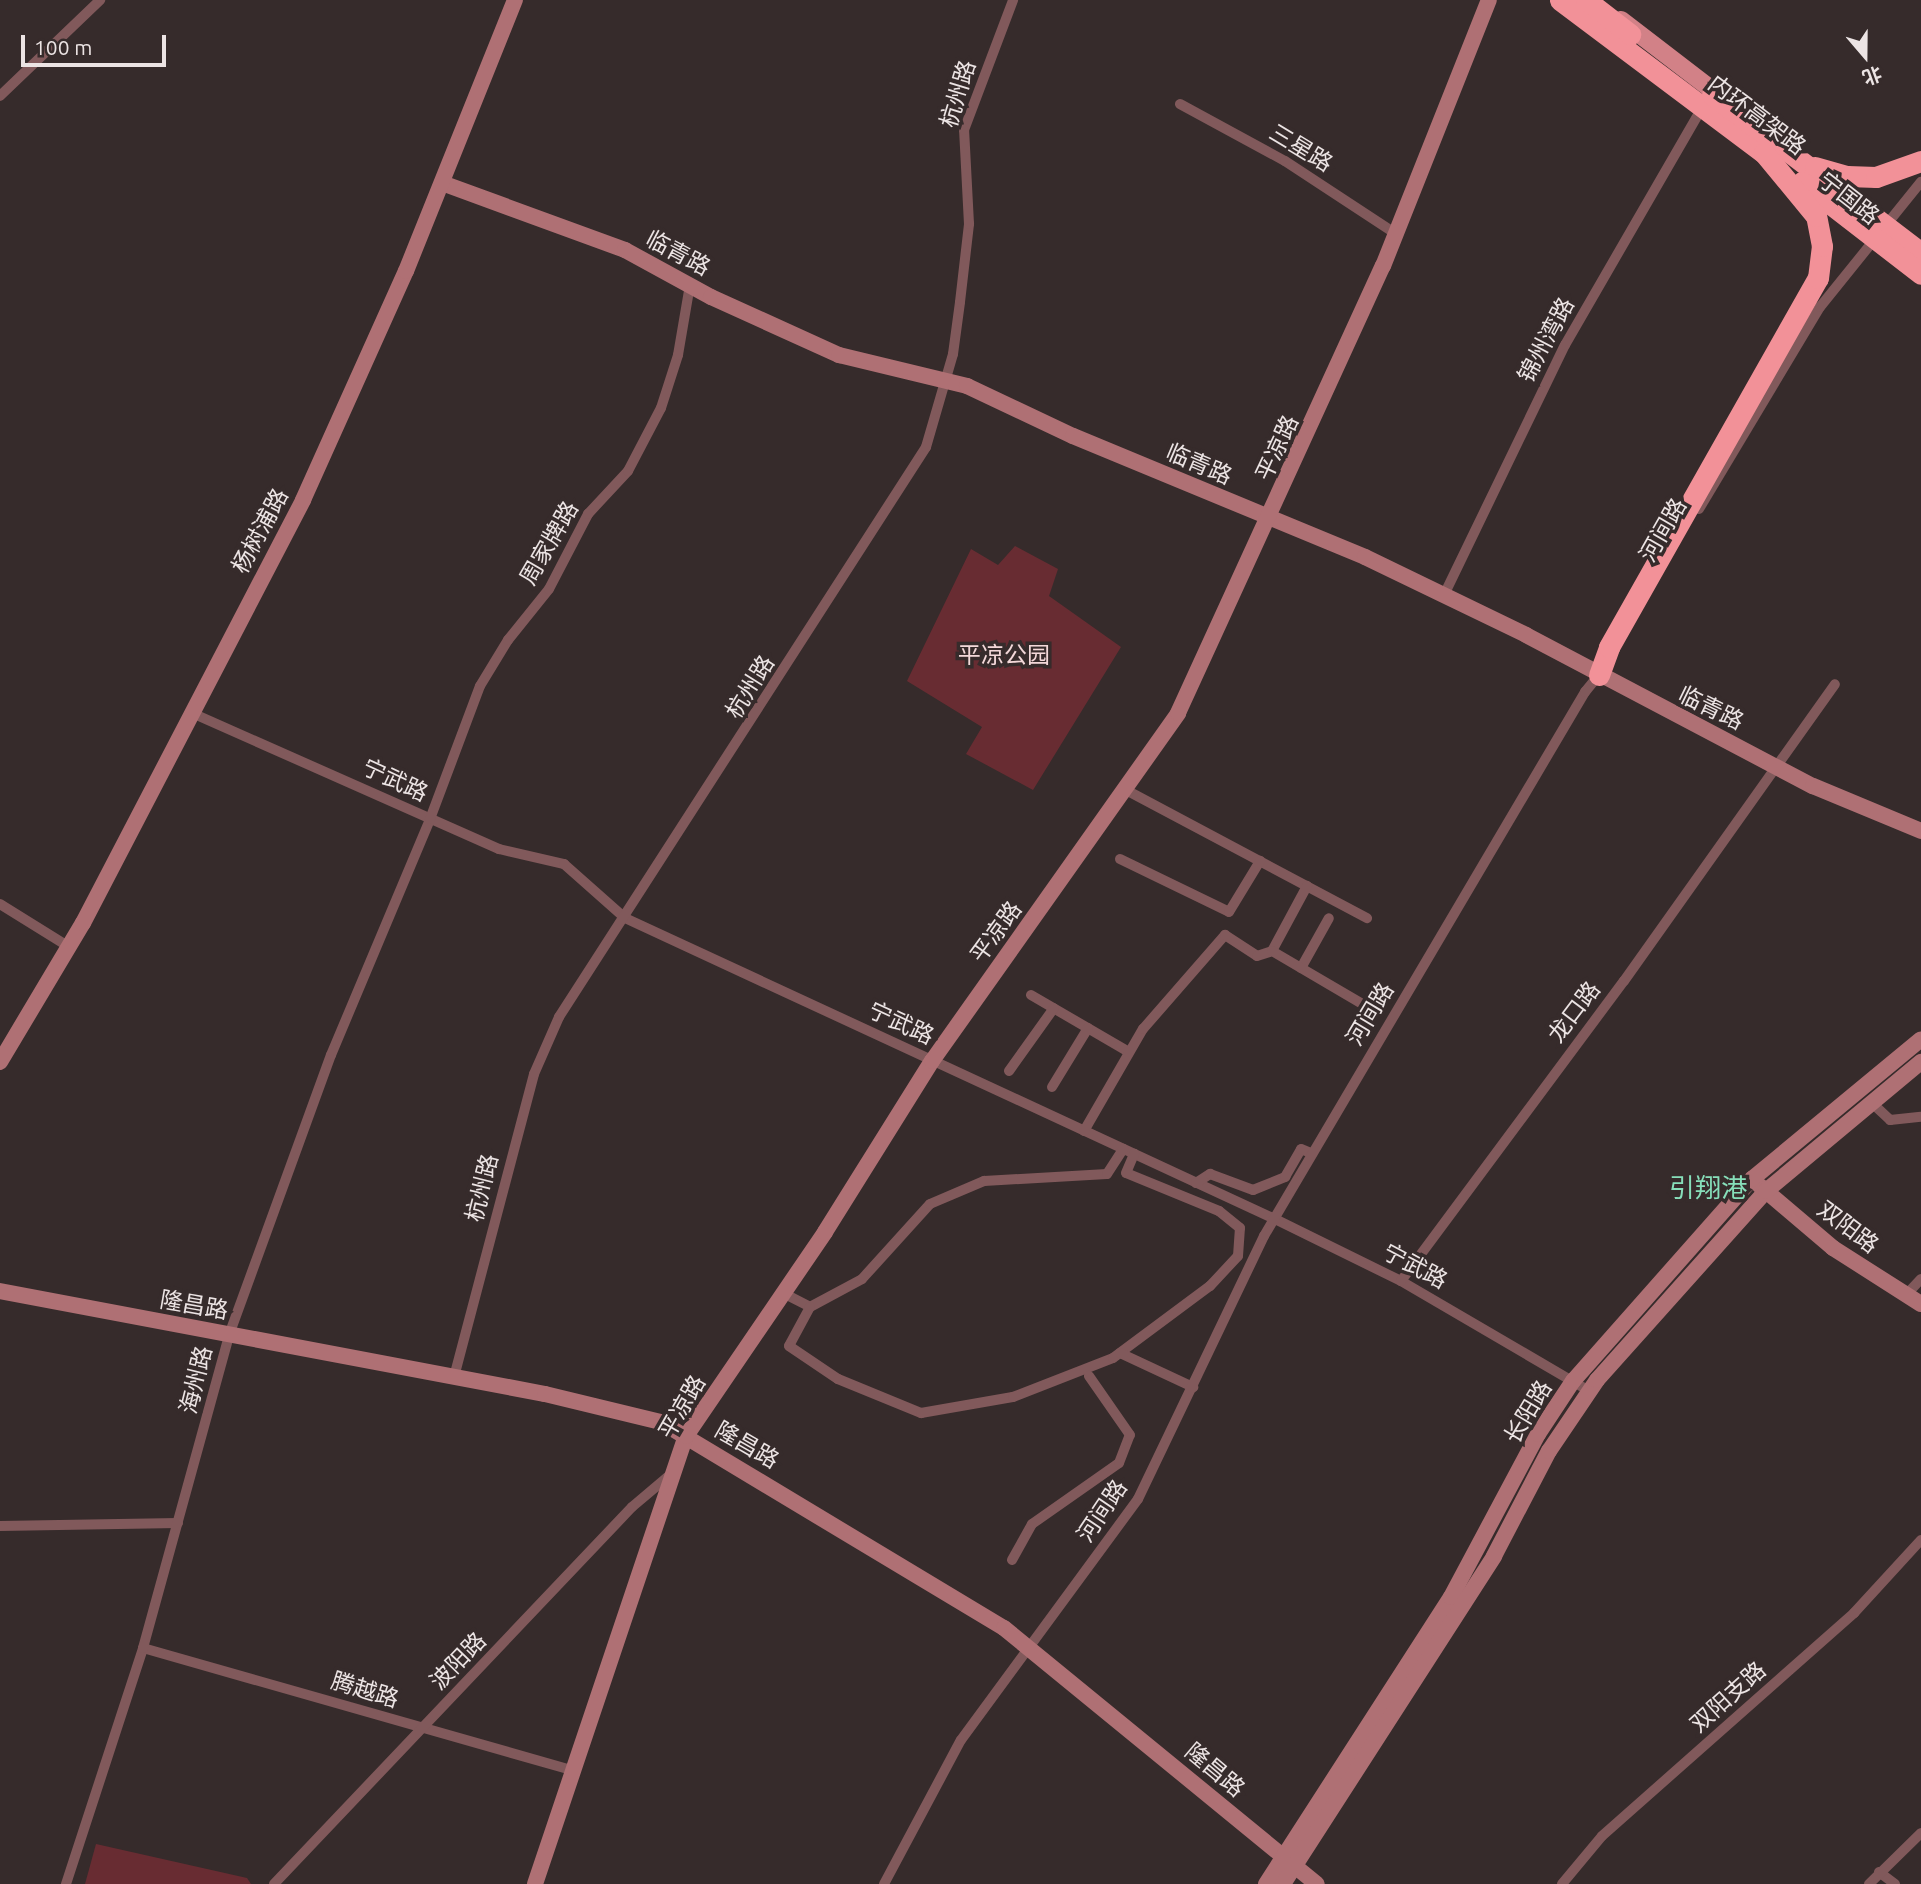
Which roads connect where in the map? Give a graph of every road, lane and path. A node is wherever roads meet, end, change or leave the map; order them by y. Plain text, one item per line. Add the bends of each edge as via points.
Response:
1 (100, 0) edge
2 (514, 0) edge
3 (1013, 0) edge
4 (1489, 0) edge
5 (1546, 0) edge
6 (1560, 0) edge
7 (1586, 0) edge
8 (1596, 0) edge
9 (0, 96) edge
10 (1180, 104) dead end
11 (1699, 113) junction
12 (1789, 152) junction
13 (1764, 153) junction
14 (1921, 161) edge
15 (1921, 182) edge
16 (442, 183) junction
17 (1891, 220) junction
18 (1396, 234) junction
19 (1921, 244) edge
20 (1870, 245) junction
21 (1921, 253) edge
22 (1921, 274) edge
23 (1921, 283) edge
24 (690, 285) junction
25 (944, 377) junction
26 (1269, 518) junction
27 (1444, 594) junction
28 (1600, 675) junction
29 (1835, 684) dead end
30 (192, 713) junction
31 (1778, 766) junction
32 (1126, 790) junction
33 (430, 819) junction
34 (1921, 831) edge
35 (1120, 859) dead end
36 (1259, 861) junction
37 (1307, 886) junction
38 (0, 904) edge
39 (625, 918) junction
40 (1329, 918) dead end
41 (1367, 918) dead end
42 (69, 947) junction
43 (1272, 951) junction
44 (1301, 968) junction
45 (1031, 995) dead end
46 (1054, 1008) junction
47 (1370, 1008) dead end
48 (1088, 1028) junction
49 (1921, 1039) edge
50 (1129, 1052) junction
51 (932, 1061) junction
52 (0, 1062) edge
53 (1921, 1062) edge
54 (1009, 1071) dead end
55 (1052, 1087) dead end
56 (1872, 1103) junction
57 (1921, 1117) edge
58 (1084, 1131) junction
59 (1122, 1149) junction
60 (1311, 1153) junction
61 (1134, 1154) junction
62 (1752, 1179) junction
63 (1196, 1183) junction
64 (1766, 1191) junction
65 (1275, 1219) junction
66 (1921, 1279) edge
67 (1401, 1281) junction
68 (0, 1291) edge
69 (783, 1293) junction
70 (1906, 1295) junction
71 (1921, 1304) edge
72 (810, 1307) junction
73 (229, 1335) junction
74 (1120, 1353) junction
75 (1089, 1376) dead end
76 (454, 1377) junction
77 (1573, 1381) junction
78 (1193, 1387) junction
79 (1589, 1391) junction
80 (686, 1436) junction
81 (675, 1469) junction
82 (178, 1523) junction
83 (0, 1527) edge
84 (1921, 1540) edge
85 (1012, 1560) dead end
86 (1029, 1647) junction
87 (143, 1648) junction
88 (422, 1729) junction
89 (575, 1771) junction
90 (1921, 1833) edge
91 (1288, 1860) junction
92 (1879, 1872) junction
93 (66, 1884) edge
94 (274, 1884) edge
95 (535, 1884) edge
96 (884, 1884) edge
97 (1266, 1884) edge
98 (1283, 1884) edge
99 (1317, 1884) edge
100 (1562, 1884) edge
101 (1869, 1884) edge
102 (1895, 1884) edge

1 - 9 street
2 - 16 main road, 杨树浦路
3 - 25 street, 杭州路 via 964,130 969,224 953,354
4 - 18 main road, 平凉路
5 - 11 main road, 宁国路
6 - 13 highway, 内环高架路
7 - 12 highway, 内环高架路
8 - 17 main road, 宁国路
10 - 18 street, 三星路 via 1285,161
11 - 20 main road, 宁国路
11 - 27 street, 锦州湾路 via 1565,345
12 - 14 highway, bridge via 1825,171 1861,177 1888,175
12 - 21 highway, 内环高架路, bridge
13 - 22 highway, 内环高架路, bridge
13 - 28 highway, bridge via 1816,216 1822,246 1818,278 1609,647
15 - 17 street, 河间路
16 - 24 main road, 临青路 via 625,250
16 - 30 main road, 杨树浦路 via 303,500
17 - 19 main road, 宁国路
17 - 20 street, 河间路
18 - 26 main road, 平凉路
20 - 23 main road, 宁国路
20 - 28 street, 河间路 via 1820,307 1780,368
24 - 25 main road, 临青路 via 839,355 876,367
24 - 33 street, 周家牌路 via 678,355 661,408 628,471 588,514 549,589 508,640 480,686
25 - 26 main road, 临青路
25 - 39 street, 杭州路 via 926,447
26 - 27 main road, 临青路
26 - 32 main road, 平凉路 via 1178,713
27 - 28 main road, 临青路
28 - 31 main road, 临青路
28 - 60 street, 河间路 via 1585,692
29 - 31 street, 龙口路
30 - 33 street, 宁武路
30 - 42 main road, 杨树浦路
31 - 34 main road, 临青路 via 1813,786
31 - 67 street, 龙口路
32 - 36 street
32 - 51 main road, 平凉路
33 - 39 street, 宁武路 via 499,849 564,864
33 - 73 street, 海州路 via 336,1043
35 - 36 street via 1229,912
36 - 37 street
37 - 41 street
37 - 43 street
38 - 42 street
39 - 51 street, 宁武路
39 - 76 street, 杭州路 via 559,1017 534,1074
40 - 44 street
42 - 52 main road, 杨树浦路
43 - 44 street
43 - 50 street via 1257,956 1225,934 1143,1028
44 - 47 street
45 - 46 street
46 - 48 street
46 - 54 street
48 - 50 street
48 - 55 street
49 - 62 main road, 长阳路
50 - 58 street
51 - 58 street, 宁武路
51 - 69 main road, 平凉路
53 - 56 main road, 长阳路
56 - 57 street via 1890,1120
56 - 64 main road, 长阳路
58 - 59 street, 宁武路
59 - 61 street, 宁武路
59 - 72 street via 1107,1174 984,1181 930,1204 862,1279
60 - 63 street via 1301,1149 1285,1177 1253,1190 1210,1174
60 - 65 street, 河间路
61 - 63 street, 宁武路
61 - 74 street via 1125,1173 1219,1211 1240,1227 1238,1256 1210,1286
62 - 64 main road, 双阳路
62 - 77 main road, 长阳路
63 - 65 street, 宁武路
64 - 70 main road, 双阳路 via 1833,1248
64 - 79 main road, 长阳路
65 - 67 street, 宁武路
65 - 78 street, 河间路
66 - 70 street
67 - 77 street, 宁武路
68 - 73 main road, 隆昌路
69 - 72 street
69 - 80 main road, 平凉路
70 - 71 main road, 双阳路
72 - 74 street via 789,1346 838,1379 921,1413 1013,1397
73 - 76 main road, 隆昌路
73 - 82 street, 海州路
74 - 78 street
75 - 85 street via 1130,1435 1119,1463 1032,1524
76 - 80 main road, 隆昌路 via 653,1419
77 - 79 street, 宁武路
77 - 91 main road, 长阳路 via 1538,1434 1451,1597
78 - 86 street, 河间路 via 1138,1499
79 - 91 main road, 长阳路 via 1549,1451 1494,1556
80 - 81 main road, 平凉路
80 - 86 main road, 隆昌路 via 980,1611
81 - 88 street, 波阳路 via 632,1507
81 - 89 main road, 平凉路
82 - 83 street
82 - 87 street, 海州路
84 - 100 street, 双阳支路 via 1854,1613 1602,1836
86 - 91 main road, 隆昌路
86 - 96 street, 河间路 via 961,1740
87 - 88 street, 腾越路
87 - 93 street, 海州路
88 - 89 street, 腾越路
88 - 94 street, 波阳路
89 - 95 main road, 平凉路
90 - 92 street
91 - 97 main road, 长阳路
91 - 98 main road, 长阳路
91 - 99 main road, 隆昌路
92 - 101 street
92 - 102 street

